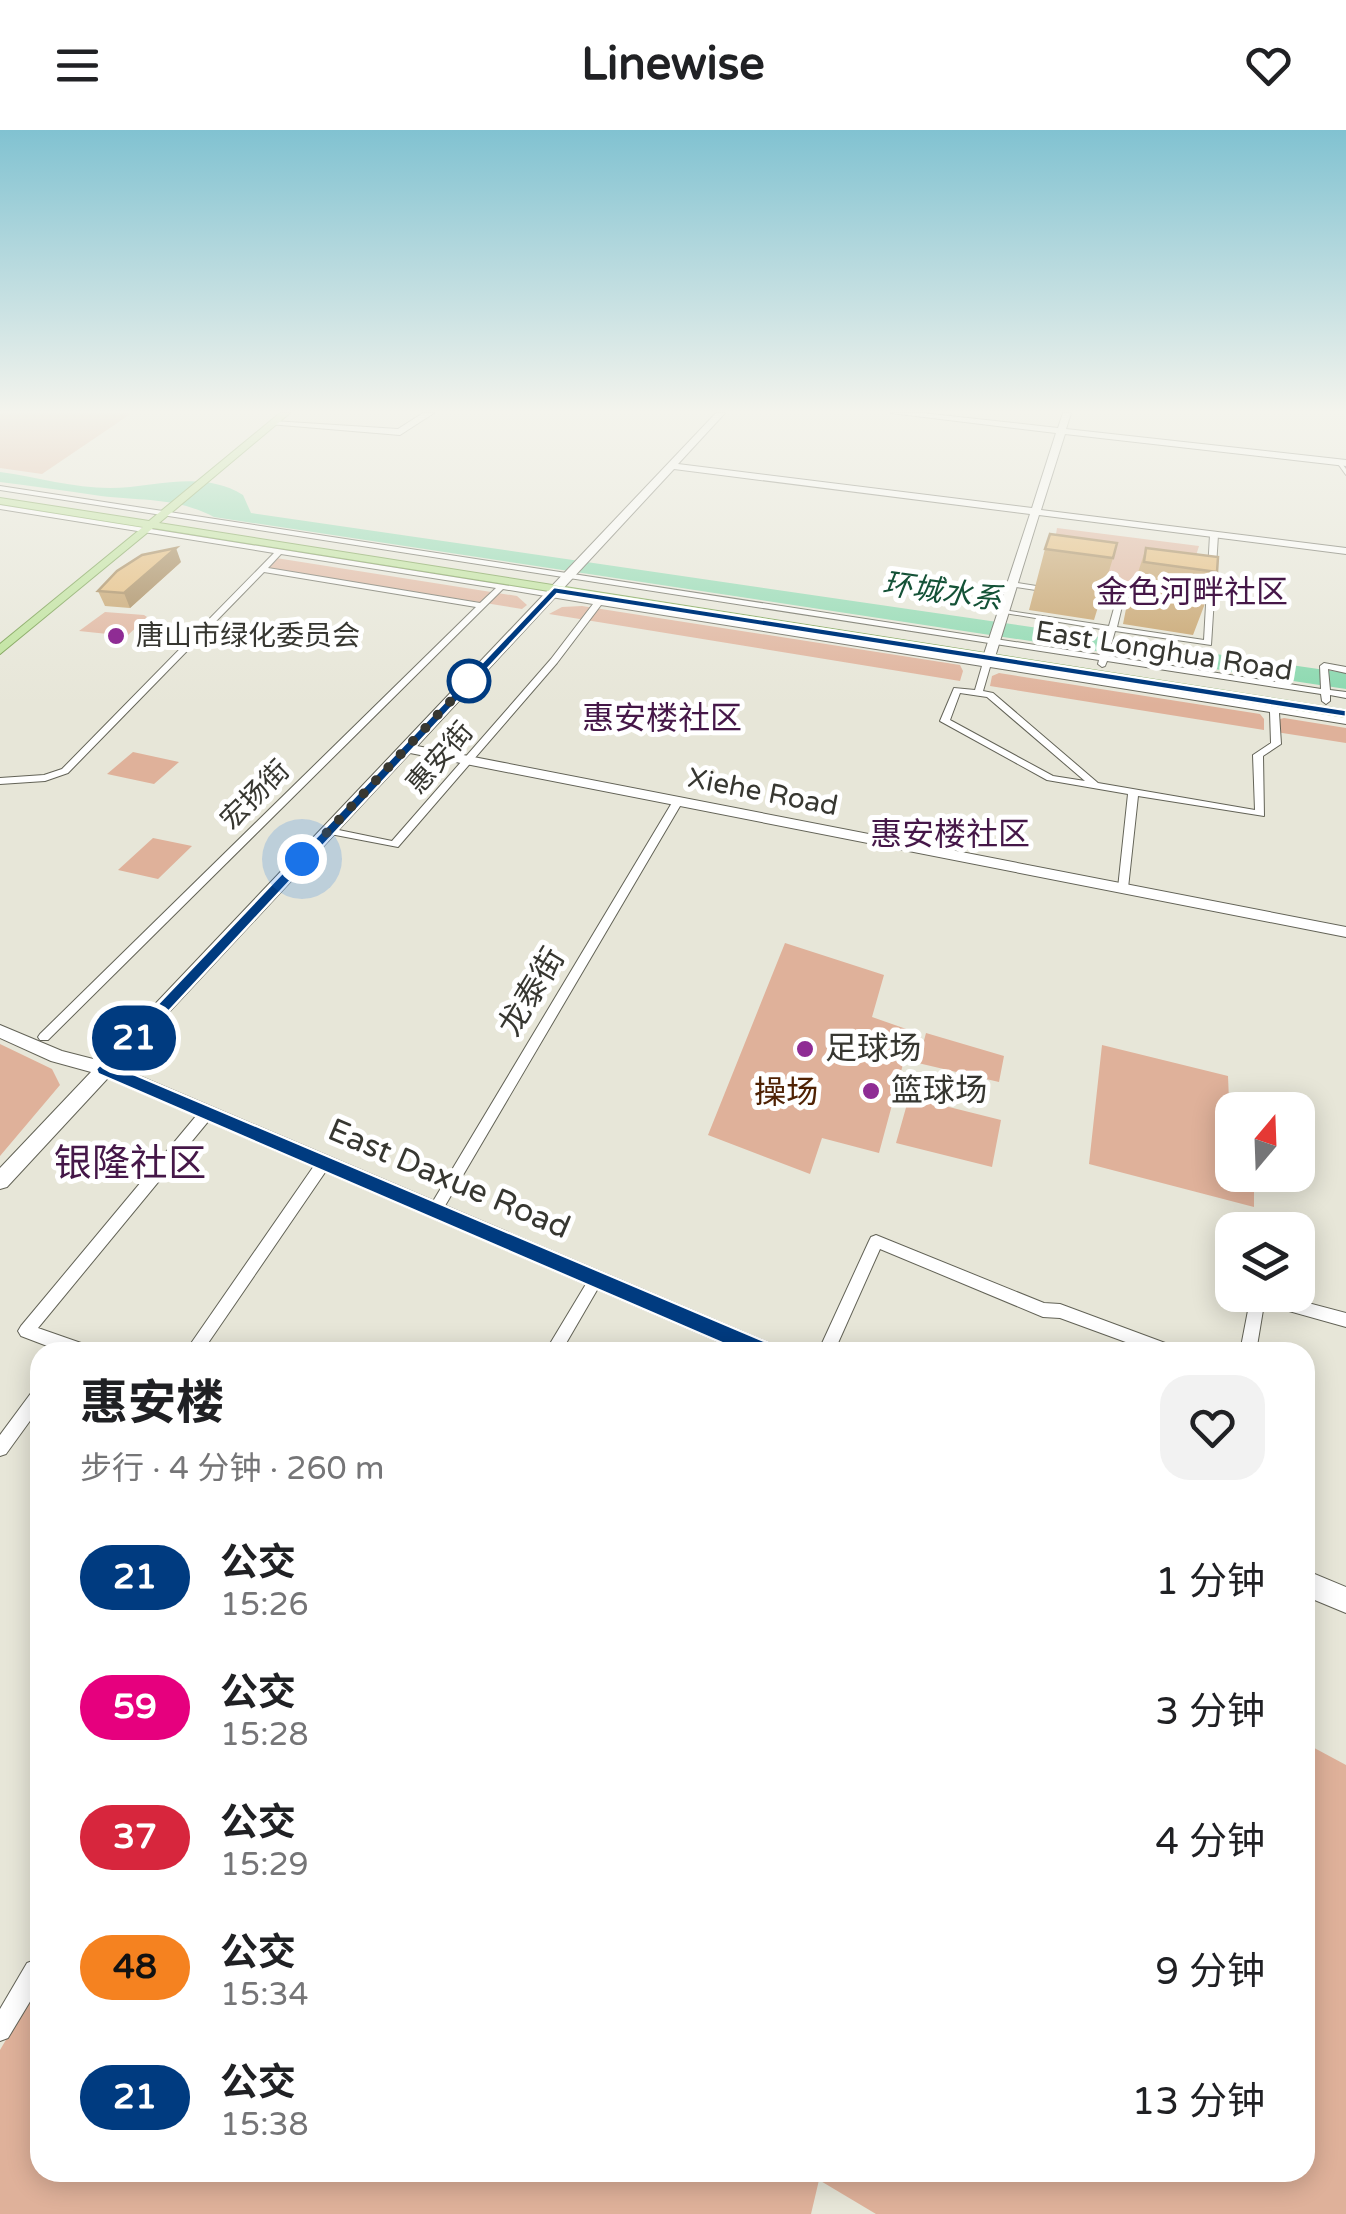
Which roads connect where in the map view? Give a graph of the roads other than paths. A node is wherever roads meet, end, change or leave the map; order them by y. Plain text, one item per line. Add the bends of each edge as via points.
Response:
1 (93, 510) edge
2 (93, 510) edge
3 (159, 510) edge
4 (163, 510) edge
5 (630, 510) edge
6 (1021, 510) edge
7 (1035, 512) junction
8 (152, 518) junction
9 (1214, 535) junction
10 (1346, 552) edge
11 (278, 553) junction
12 (262, 569) junction
13 (561, 584) junction
14 (1012, 584) junction
15 (500, 588) junction
16 (1108, 598) junction
17 (1120, 600) junction
18 (598, 603) junction
19 (1155, 605) edge
20 (481, 606) junction
21 (1191, 610) edge
22 (1208, 612) junction
23 (1002, 616) junction
24 (1108, 630) junction
25 (0, 634) edge
26 (0, 650) edge
27 (991, 650) junction
28 (1103, 659) junction
29 (1346, 670) edge
30 (978, 693) junction
31 (1326, 694) junction
32 (1346, 695) edge
33 (1346, 705) edge
34 (1274, 710) junction
35 (1346, 714) edge
36 (1346, 721) edge
37 (407, 748) junction
38 (468, 760) junction
39 (0, 781) edge
40 (1096, 786) junction
41 (1132, 792) junction
42 (678, 801) junction
43 (329, 831) junction
44 (1123, 888) junction
45 (1346, 932) edge
46 (0, 1018) edge
47 (0, 1031) edge
48 (44, 1036) junction
49 (105, 1069) junction
50 (206, 1114) junction
51 (322, 1164) junction
52 (0, 1181) edge
53 (434, 1212) junction
54 (597, 1278) junction
55 (1346, 1320) edge
56 (55, 1342) edge
57 (200, 1342) edge
58 (560, 1342) edge
59 (743, 1342) edge
60 (831, 1342) edge
61 (1143, 1342) edge
62 (1250, 1342) edge
63 (30, 1408) edge
64 (0, 1448) edge
65 (1315, 1587) edge
66 (1346, 1600) edge
67 (30, 1981) edge
68 (0, 2030) edge

1 - 8 main road, East Longhua Road
2 - 8 street
3 - 8 main road
4 - 8 main road
5 - 13 street
6 - 7 street
7 - 9 street
7 - 14 street
8 - 11 street
8 - 13 main road, East Longhua Road
8 - 25 main road
8 - 26 main road
9 - 10 street
9 - 22 street
11 - 12 street
11 - 15 street
12 - 20 street
12 - 39 street via 66,771
13 - 15 street
13 - 18 street
13 - 27 main road, East Longhua Road
13 - 37 street
14 - 16 street
14 - 23 street
15 - 20 street, 宏扬街
16 - 17 street
16 - 24 street
17 - 19 street
17 - 24 street
18 - 27 street
18 - 38 street, 惠安街
20 - 48 street, 宏扬街
21 - 22 street
22 - 24 street via 1208,642
23 - 24 street
23 - 27 street
24 - 28 street
27 - 28 main road, East Longhua Road
27 - 30 street
27 - 34 street
27 - 35 main road, East Longhua Road
28 - 31 main road, East Longhua Road
29 - 31 street via 1324,666
30 - 40 street via 990,695
30 - 40 street via 957,690 945,721 1050,778
31 - 32 street
31 - 33 main road, East Longhua Road
34 - 36 street
34 - 41 street via 1276,744 1258,756 1260,814
37 - 38 street, Xiehe Road
37 - 43 street
38 - 42 street, Xiehe Road
38 - 43 street, 惠安街 via 394,845
40 - 41 street
41 - 44 street
42 - 44 street, Xiehe Road
42 - 53 street, 龙泰街
43 - 49 street
44 - 45 street, Xiehe Road
46 - 48 street, East Daxue Road
47 - 49 street, East Daxue Road
48 - 49 street, East Daxue Road
49 - 50 street, East Daxue Road
49 - 52 street
50 - 51 street, East Daxue Road
50 - 56 street via 26,1331
51 - 53 street, East Daxue Road
51 - 57 street
53 - 54 street, East Daxue Road
54 - 58 street
54 - 59 street, East Daxue Road
55 - 62 street via 1258,1296
60 - 61 street via 876,1241 1043,1310
63 - 64 street
65 - 66 street
67 - 68 street

